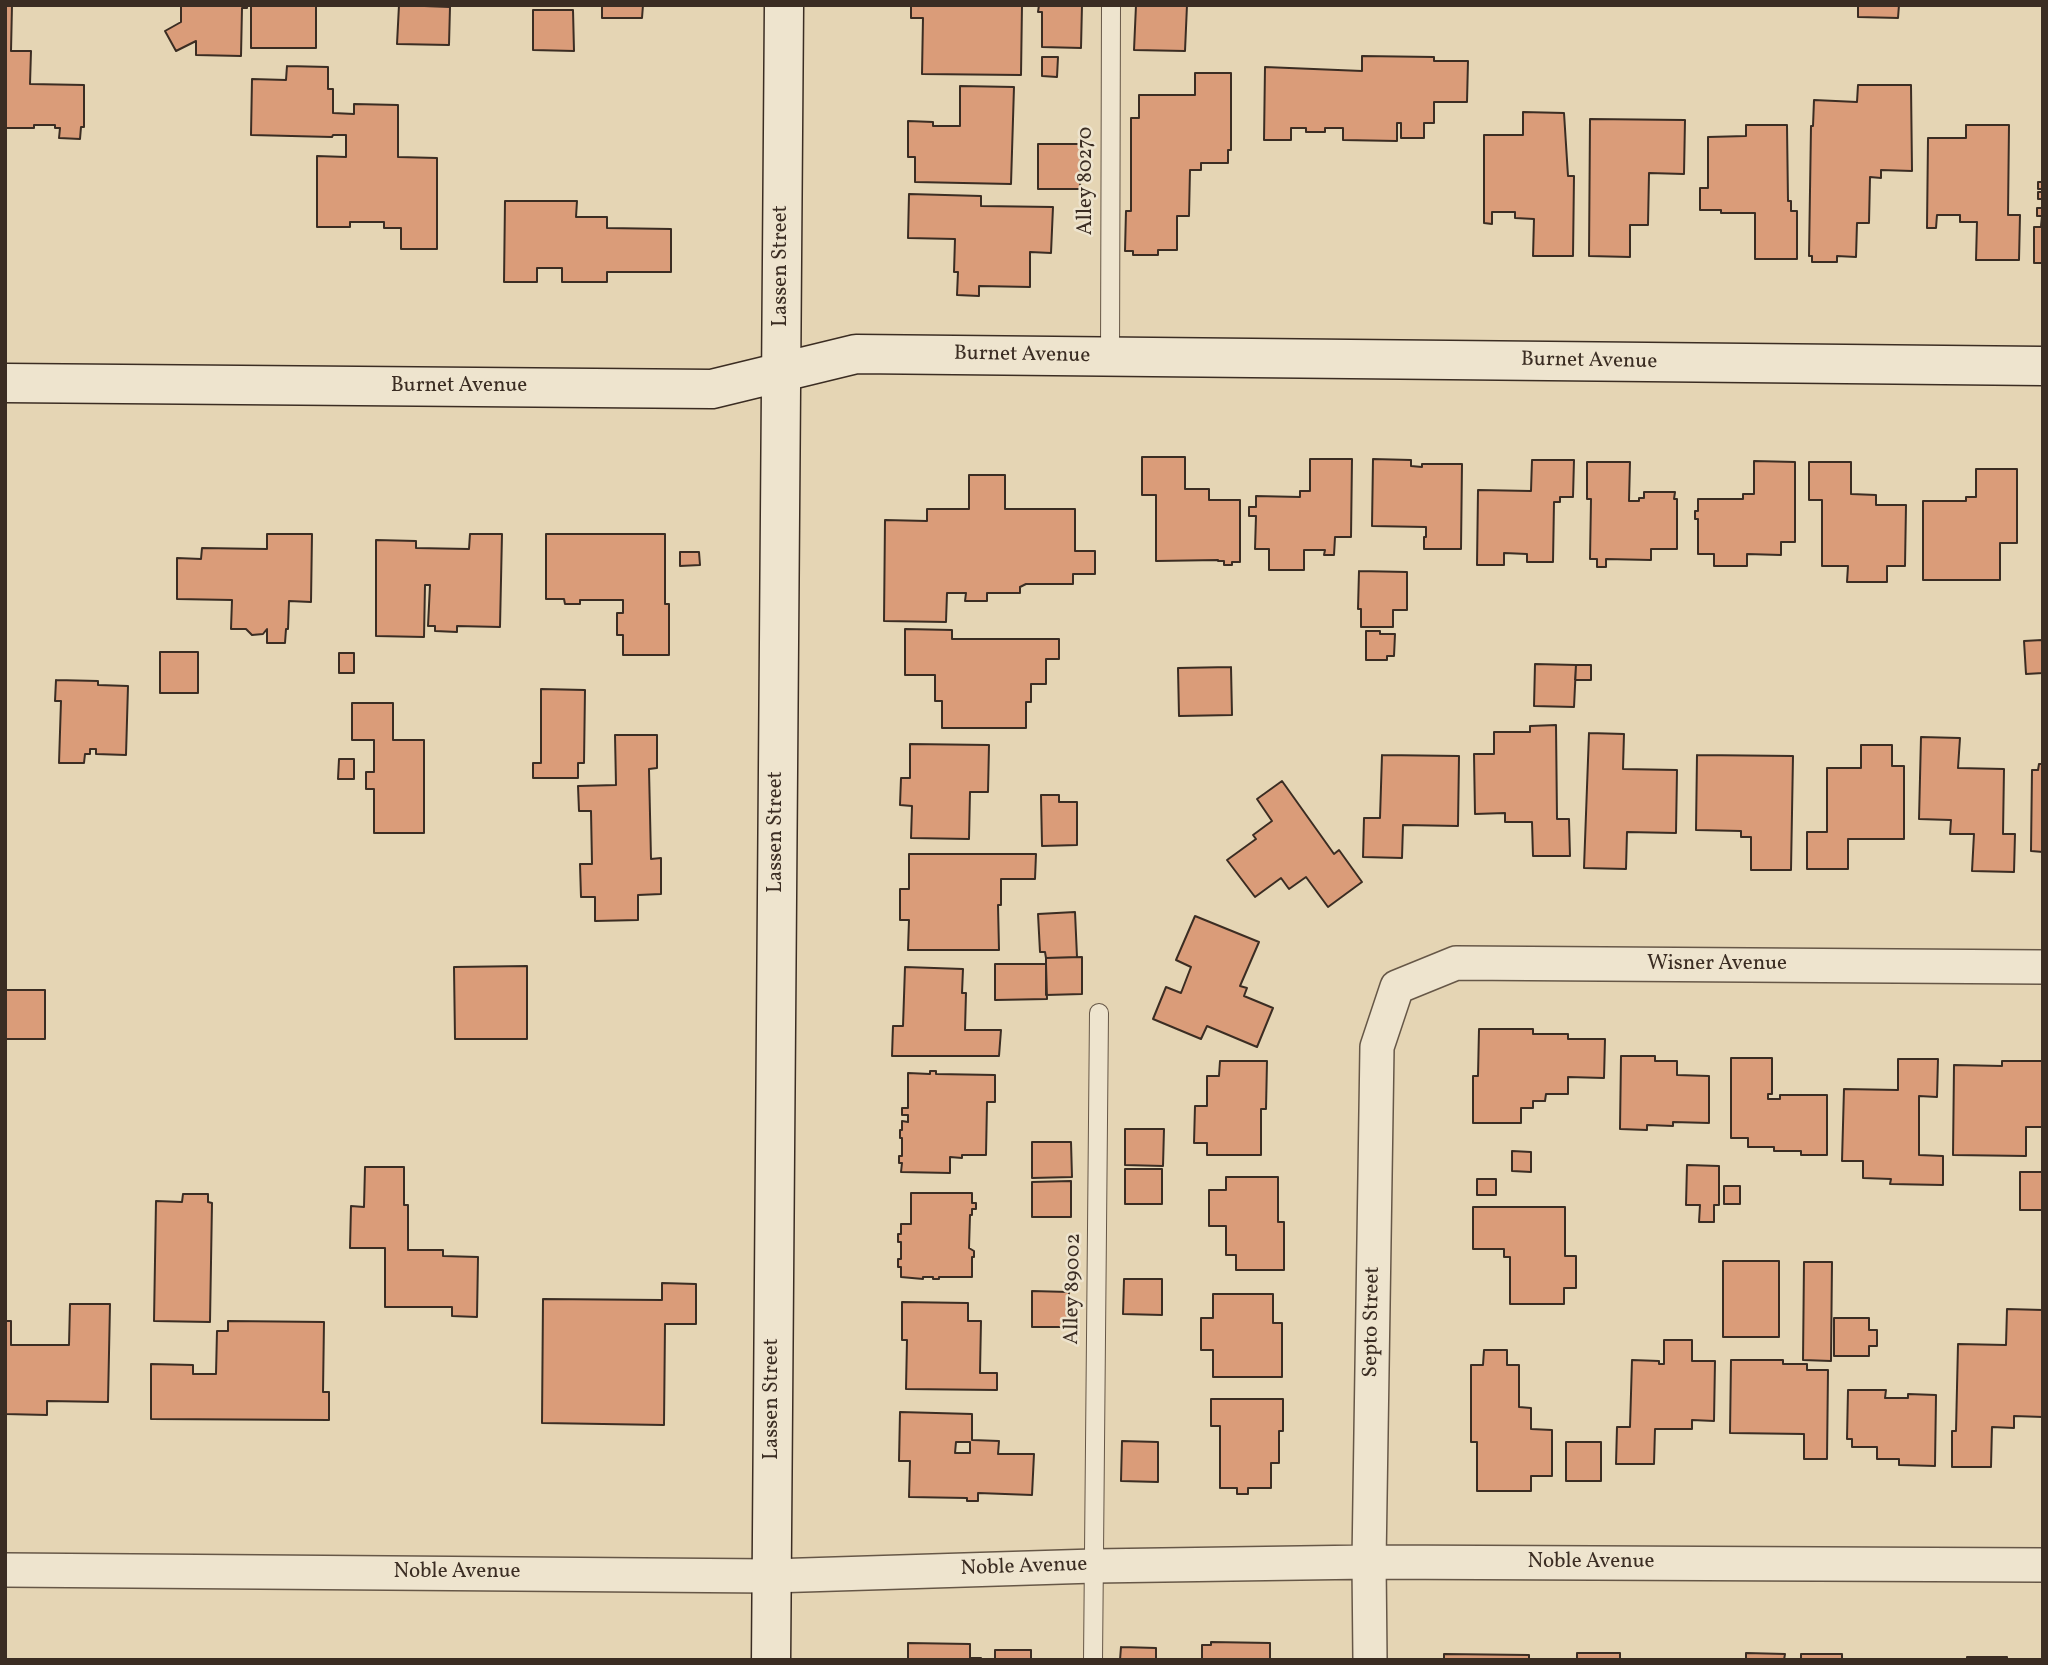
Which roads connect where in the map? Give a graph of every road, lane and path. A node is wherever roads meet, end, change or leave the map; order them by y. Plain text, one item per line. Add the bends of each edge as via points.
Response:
1 (784, 5) edge
2 (1111, 5) edge
3 (1110, 357) junction
4 (2043, 366) edge
5 (781, 372) junction
6 (5, 383) edge
7 (2043, 967) edge
8 (1397, 987) joint
9 (1099, 1013) dead end
10 (1369, 1562) junction
11 (2043, 1565) edge
12 (1094, 1566) junction
13 (5, 1570) edge
14 (771, 1576) junction
15 (771, 1660) edge
16 (1093, 1660) edge
17 (1370, 1660) edge

1 - 5 street, Lassen Street
2 - 3 lane, Alley 80270
3 - 4 street, Burnet Avenue
3 - 5 street, Burnet Avenue via 856,354
5 - 6 street, Burnet Avenue via 712,389
5 - 14 street, Lassen Street
7 - 8 street, Wisner Avenue via 1456,963
8 - 10 street, Septo Street via 1377,1047
9 - 12 lane, Alley 89002
10 - 11 street, Noble Avenue
10 - 12 street, Noble Avenue
10 - 17 street, Septo Street
12 - 14 street, Noble Avenue
12 - 16 lane, Alley 89002
13 - 14 street, Noble Avenue
14 - 15 street, Lassen Street

